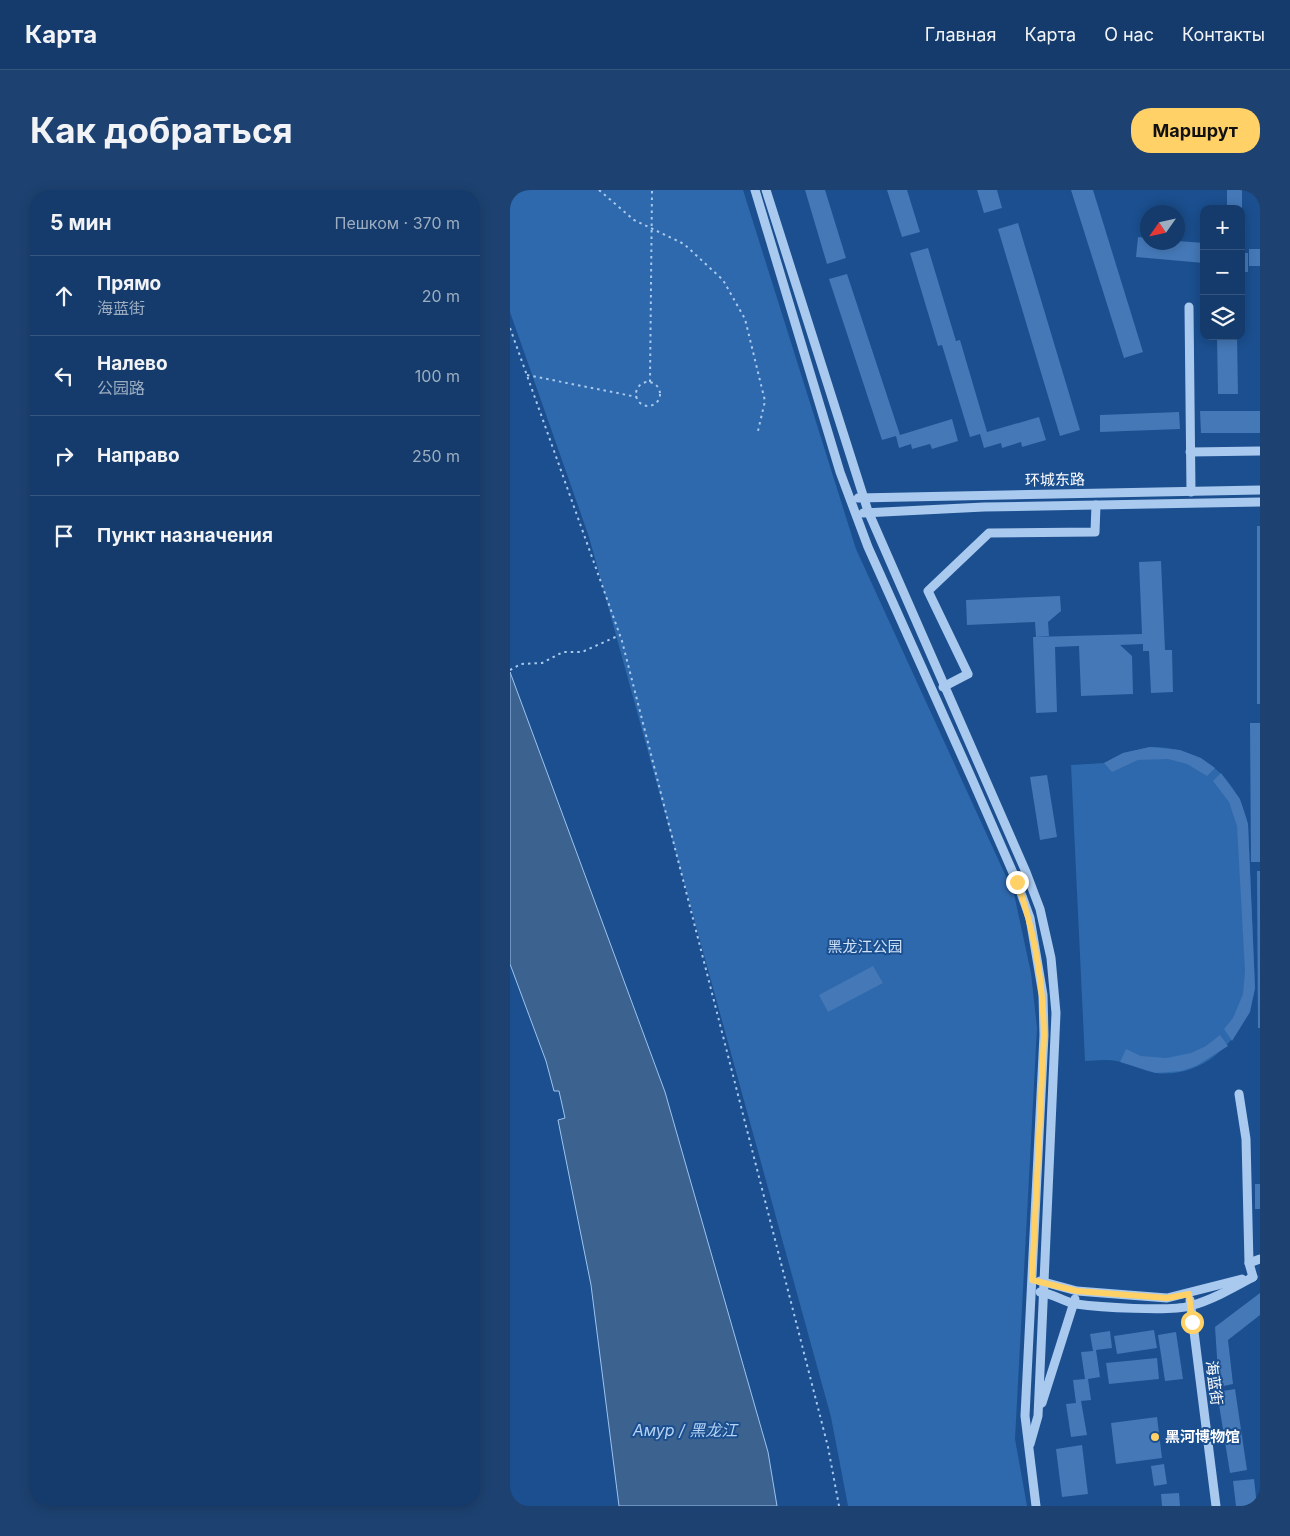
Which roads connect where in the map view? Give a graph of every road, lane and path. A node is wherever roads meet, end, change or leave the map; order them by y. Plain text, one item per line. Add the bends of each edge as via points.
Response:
1 (599, 190) edge
2 (652, 190) edge
3 (755, 190) edge
4 (766, 190) edge
5 (652, 229) junction
6 (1189, 307) dead end
7 (510, 328) edge
8 (527, 375) junction
9 (650, 382) junction
10 (637, 397) junction
11 (758, 431) dead end
12 (1260, 451) edge
13 (1190, 452) junction
14 (1260, 490) edge
15 (1191, 492) junction
16 (863, 497) junction
17 (850, 500) junction
18 (1260, 502) edge
19 (1096, 505) junction
20 (868, 511) junction
21 (856, 515) junction
22 (620, 636) junction
23 (510, 670) edge
24 (943, 686) junction
25 (1239, 1094) dead end
26 (1260, 1259) edge
27 (1249, 1263) junction
28 (1252, 1277) junction
29 (1032, 1280) junction
30 (1044, 1281) junction
31 (1031, 1291) junction
32 (1077, 1291) junction
33 (1044, 1292) junction
34 (1189, 1294) junction
35 (1073, 1304) junction
36 (1190, 1306) junction
37 (1038, 1416) junction
38 (1029, 1449) junction
39 (839, 1506) edge
40 (1036, 1506) edge
41 (1216, 1506) edge

1 - 5 path via 634,220
2 - 5 path
3 - 17 street
4 - 16 street
5 - 9 path
5 - 11 path via 684,244 700,257 722,280 745,319 765,401
6 - 13 street
7 - 8 path
8 - 10 path
8 - 22 path
9 - 10 path via 639,386
9 - 10 path via 657,385 660,392 656,403 644,405
12 - 13 street
13 - 15 street
14 - 15 street, 环城东路
15 - 16 street, 环城东路
16 - 17 street, 环城东路
16 - 20 street
17 - 21 street
18 - 19 street, 环城东路
19 - 20 street, 环城东路
19 - 24 street via 1095,532 989,533 928,591 968,674
20 - 21 street, 环城东路
20 - 24 street
21 - 29 street via 1030,918 1044,995
22 - 23 path via 582,652 563,652 542,662 521,664
22 - 39 path via 828,1447
24 - 30 street via 1026,872 1040,909 1051,958 1056,1039
25 - 27 street via 1246,1139
26 - 27 street
27 - 28 street
28 - 34 street
28 - 36 street
29 - 30 street
29 - 31 street
30 - 32 street
30 - 33 street
31 - 33 street
31 - 38 street via 1025,1416
32 - 34 street via 1167,1298
32 - 35 street
33 - 35 street
33 - 37 street
34 - 36 street, 海蓝街
35 - 36 street via 1165,1309
35 - 37 street
36 - 41 street, 海蓝街
37 - 38 street
38 - 40 street

